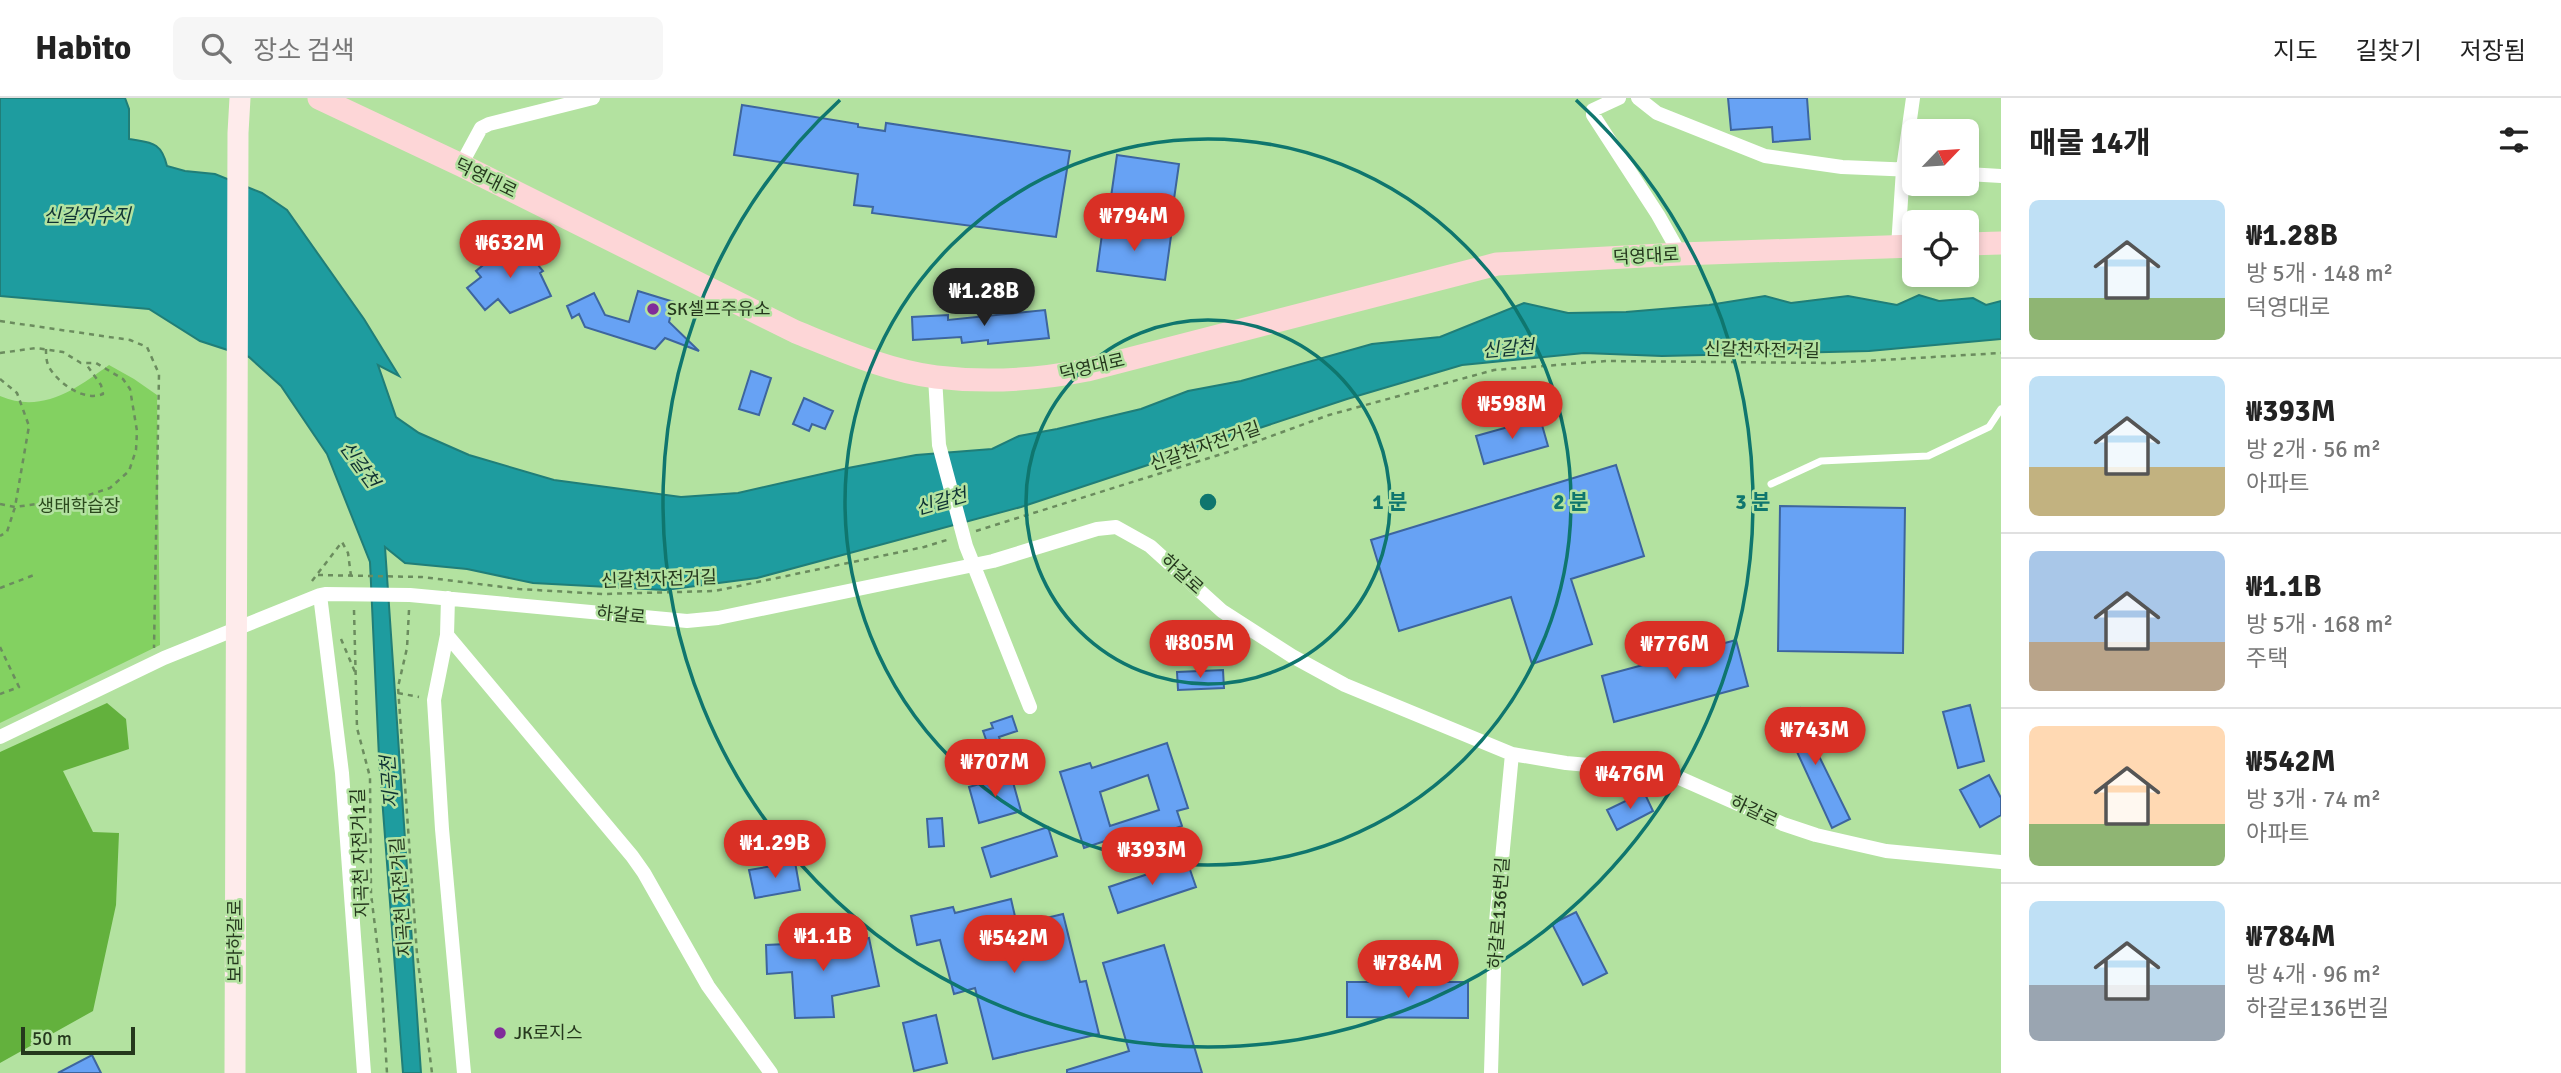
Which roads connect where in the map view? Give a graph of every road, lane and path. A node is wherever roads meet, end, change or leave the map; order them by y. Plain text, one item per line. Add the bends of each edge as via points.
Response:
1 (228, 98) edge
2 (240, 98) edge
3 (319, 98) edge
4 (593, 98) edge
5 (1638, 98) edge
6 (1913, 98) edge
7 (1609, 100) edge
8 (547, 104) edge
9 (1912, 119) edge
10 (239, 126) junction
11 (461, 165) junction
12 (1902, 169) edge
13 (1979, 175) edge
14 (2001, 176) edge
15 (2001, 243) edge
16 (1979, 244) edge
17 (1902, 246) edge
18 (1680, 254) junction
19 (0, 321) edge
20 (0, 347) edge
21 (46, 349) junction
22 (7, 352) junction
23 (0, 353) edge
24 (2001, 353) edge
25 (86, 363) junction
26 (935, 377) junction
27 (0, 379) edge
28 (2001, 409) edge
29 (1771, 484) dead end
30 (0, 504) edge
31 (15, 507) junction
32 (977, 531) dead end
33 (0, 536) edge
34 (950, 539) dead end
35 (342, 542) dead end
36 (973, 565) junction
37 (34, 575) dead end
38 (0, 588) edge
39 (323, 595) junction
40 (410, 595) junction
41 (448, 598) junction
42 (326, 631) junction
43 (447, 635) junction
44 (0, 647) edge
45 (154, 652) dead end
46 (398, 692) junction
47 (0, 694) edge
48 (434, 700) junction
49 (1030, 707) dead end
50 (0, 737) edge
51 (1512, 754) junction
52 (2001, 862) edge
53 (235, 1073) edge
54 (364, 1073) edge
55 (387, 1073) edge
56 (432, 1073) edge
57 (464, 1073) edge
58 (771, 1073) edge
59 (1491, 1073) edge

1 - 10 main road
2 - 10 main road
3 - 11 main road, 덕영대로
4 - 8 street
5 - 12 street via 1657,113 1765,156 1842,167
6 - 9 street
7 - 18 street via 1593,110 1595,120
8 - 11 street via 481,128
10 - 53 main road, 보라하갈로
11 - 26 main road, 덕영대로 via 796,332 852,354
13 - 14 street
15 - 16 main road
17 - 18 main road, 덕영대로
18 - 26 main road, 덕영대로 via 1497,264 1087,370 1011,380
19 - 45 path via 130,340 147,347 159,374
20 - 22 path
21 - 22 path
21 - 25 path
21 - 25 path via 47,363 64,384 98,397 103,394 101,386
22 - 23 path
24 - 32 path, 신갈천자전거길 via 1831,363 1606,361 1494,370 1329,415 1225,453
25 - 31 path via 96,363 124,379 130,389 137,430 129,471 110,488 79,498
26 - 36 street via 939,445
27 - 31 path via 17,393 29,426
28 - 29 lane via 1989,427 1928,457 1821,461
30 - 31 path
31 - 33 path via 7,533
34 - 35 path, 신갈천자전거길 via 715,591 603,594 422,577 318,575
36 - 41 street, 하갈로 via 687,621
36 - 49 street
36 - 51 street, 하갈로 via 1097,528 1115,527 1150,547 1222,611 1292,656 1345,685
37 - 38 path
39 - 40 street, 하갈로
39 - 42 street
39 - 50 street via 164,658
40 - 41 street, 하갈로
40 - 46 path, 지곡천 자전거길 via 407,648
41 - 43 street
42 - 54 street via 342,773
42 - 55 path, 지곡천 자전거1길 via 340,636 356,675 357,727 370,777 370,894
43 - 48 street
43 - 58 street via 632,856 708,986
44 - 47 path via 19,687
46 - 48 path
46 - 56 path, 지곡천 자전거길 via 417,954
48 - 57 street
51 - 52 street, 하갈로 via 1666,772 1816,835 1886,851
51 - 59 street, 하갈로136번길 via 1495,932

